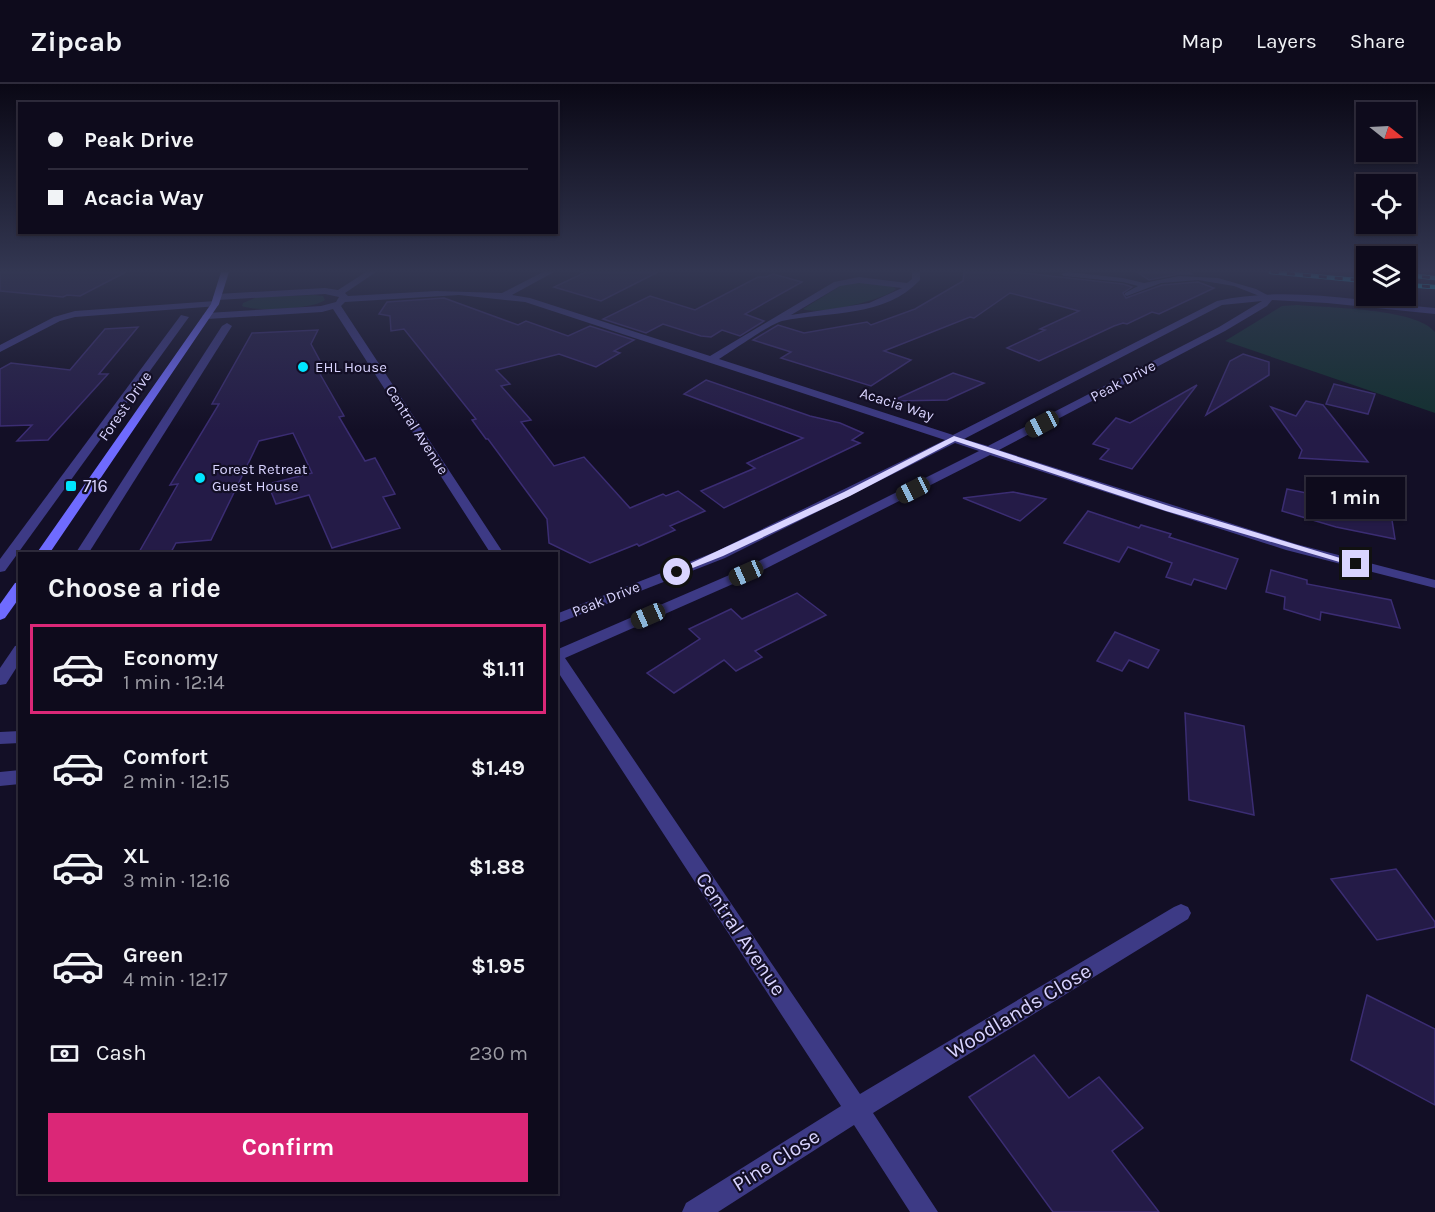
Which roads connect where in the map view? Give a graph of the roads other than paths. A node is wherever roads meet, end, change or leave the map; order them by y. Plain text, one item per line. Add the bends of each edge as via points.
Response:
1 (48, 325) edge
2 (178, 325) edge
3 (201, 325) edge
4 (356, 325) edge
5 (601, 325) edge
6 (770, 325) edge
7 (1178, 325) edge
8 (1229, 325) edge
9 (227, 326) dead end
10 (0, 349) edge
11 (709, 361) junction
12 (954, 439) junction
13 (993, 450) junction
14 (43, 552) edge
15 (82, 552) edge
16 (497, 552) edge
17 (0, 568) edge
18 (1435, 584) edge
19 (18, 589) edge
20 (0, 615) edge
21 (558, 618) edge
22 (18, 653) edge
23 (558, 655) edge
24 (558, 659) edge
25 (0, 680) edge
26 (18, 737) edge
27 (0, 738) edge
28 (18, 777) edge
29 (0, 779) edge
30 (1181, 913) dead end
31 (858, 1109) junction
32 (695, 1212) edge
33 (925, 1212) edge

1 - 10 street
2 - 17 street
3 - 14 main road, Forest Drive
4 - 16 street, Central Avenue
5 - 11 street, Acacia Way
6 - 11 street
7 - 12 street, Peak Drive
8 - 13 street, Peak Drive
9 - 15 street
11 - 12 street, Acacia Way
12 - 13 street, Acacia Way
12 - 21 street, Peak Drive via 720,555
13 - 18 street, Acacia Way via 1291,547
13 - 23 street, Peak Drive via 746,573
19 - 20 main road
22 - 25 street
24 - 31 street, Central Avenue
26 - 27 street
28 - 29 street
30 - 31 street, Woodlands Close
31 - 32 street, Pine Close
31 - 33 street, Central Avenue

